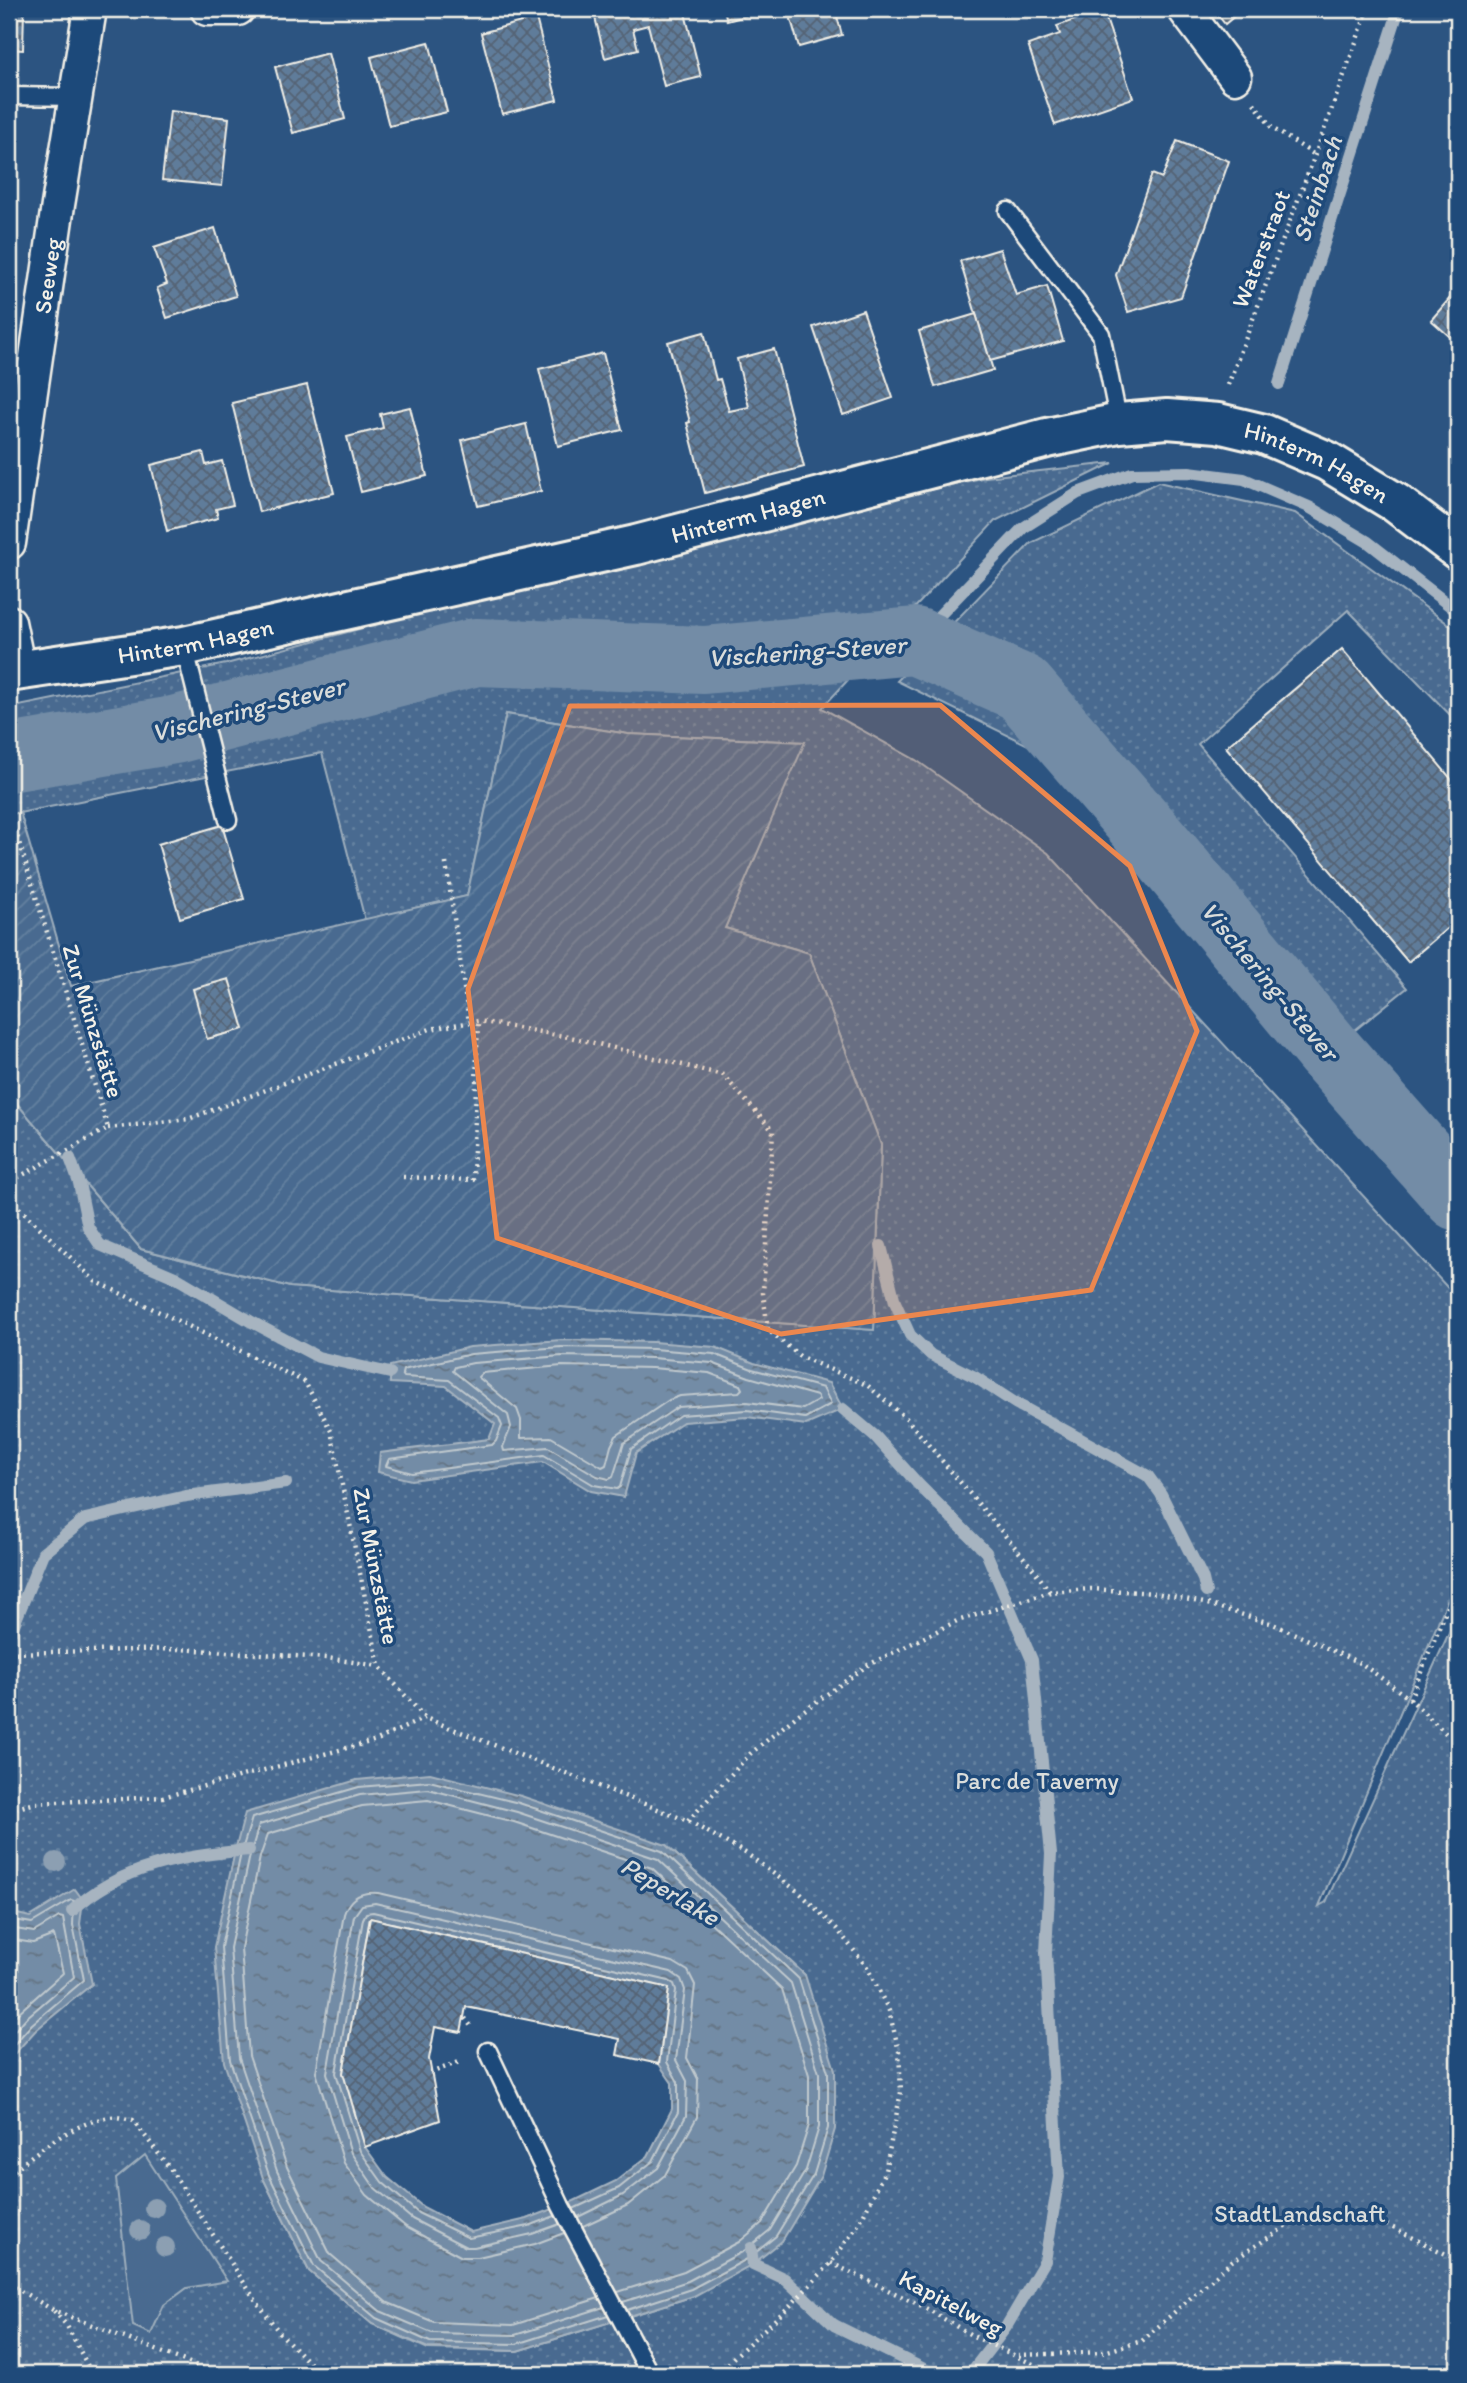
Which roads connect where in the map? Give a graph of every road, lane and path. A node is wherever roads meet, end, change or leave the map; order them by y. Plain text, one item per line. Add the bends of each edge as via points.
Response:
1 (90, 9) edge
2 (206, 9) edge
3 (238, 9) edge
4 (1184, 9) edge
5 (1368, 9) edge
6 (1235, 77) joint
7 (9, 96) edge
8 (76, 97) junction
9 (1315, 155) junction
10 (1008, 211) dead end
11 (1119, 423) junction
12 (1218, 423) junction
13 (9, 543) edge
14 (1458, 550) edge
15 (9, 622) edge
16 (187, 658) junction
17 (14, 671) edge
18 (9, 810) edge
19 (228, 820) dead end
20 (446, 863) dead end
21 (478, 1021) junction
22 (469, 1022) junction
23 (108, 1128) junction
24 (403, 1177) dead end
25 (1458, 1582) edge
26 (1050, 1592) junction
27 (9, 1653) edge
28 (379, 1666) junction
29 (1410, 1699) junction
30 (425, 1718) junction
31 (1458, 1745) edge
32 (9, 1810) edge
33 (688, 1821) junction
34 (488, 2051) joint
35 (430, 2073) dead end
36 (9, 2175) edge
37 (1458, 2260) edge
38 (831, 2263) junction
39 (9, 2284) edge
40 (53, 2310) junction
41 (1018, 2355) junction
42 (648, 2369) edge
43 (92, 2374) edge
44 (218, 2374) edge
45 (320, 2374) edge
46 (719, 2374) edge
47 (1055, 2374) edge

1 - 8 street, Seeweg
2 - 3 street
4 - 6 street
5 - 9 path, Waterstraot
6 - 9 path via 1272,128
7 - 8 lane
8 - 13 street, Seeweg
9 - 12 path, Waterstraot via 1223,398
10 - 11 lane via 1101,334
11 - 12 street, Hinterm Hagen via 1167,419
11 - 16 street, Hinterm Hagen
12 - 14 street, Hinterm Hagen via 1264,434 1327,461 1396,503
15 - 17 street
16 - 17 street, Hinterm Hagen
16 - 19 lane
18 - 23 path, Zur Münzstätte
20 - 22 path
21 - 22 path
21 - 24 path via 473,1180
21 - 26 path via 574,1038 723,1075 773,1131 763,1293 768,1330 801,1357 867,1385 906,1418
22 - 23 path via 430,1029 188,1119
23 - 28 path, Zur Münzstätte via 17,1178 14,1203 94,1281 305,1382 331,1431
25 - 29 path
26 - 29 path via 1128,1590 1204,1603 1330,1648 1362,1664
26 - 33 path via 957,1621 868,1665 750,1754
27 - 28 path via 227,1651
28 - 30 path, Zur Münzstätte
29 - 31 path
30 - 32 path via 377,1740 163,1797 36,1803
30 - 33 path, Zur Münzstätte
33 - 38 path, Zur Münzstätte via 747,1854 800,1893 867,1967 889,2011 899,2051 901,2092 885,2171 860,2222
34 - 35 path
34 - 42 lane via 561,2206
36 - 45 path via 41,2147 85,2126 112,2117 133,2120 279,2332
37 - 41 path via 1373,2218 1288,2225 1232,2261 1142,2341 1104,2352
38 - 41 path, Kapitelweg
38 - 46 path, Zur Münzstätte
39 - 40 path
40 - 43 path via 67,2326
40 - 44 path
41 - 47 path, Kapitelweg

